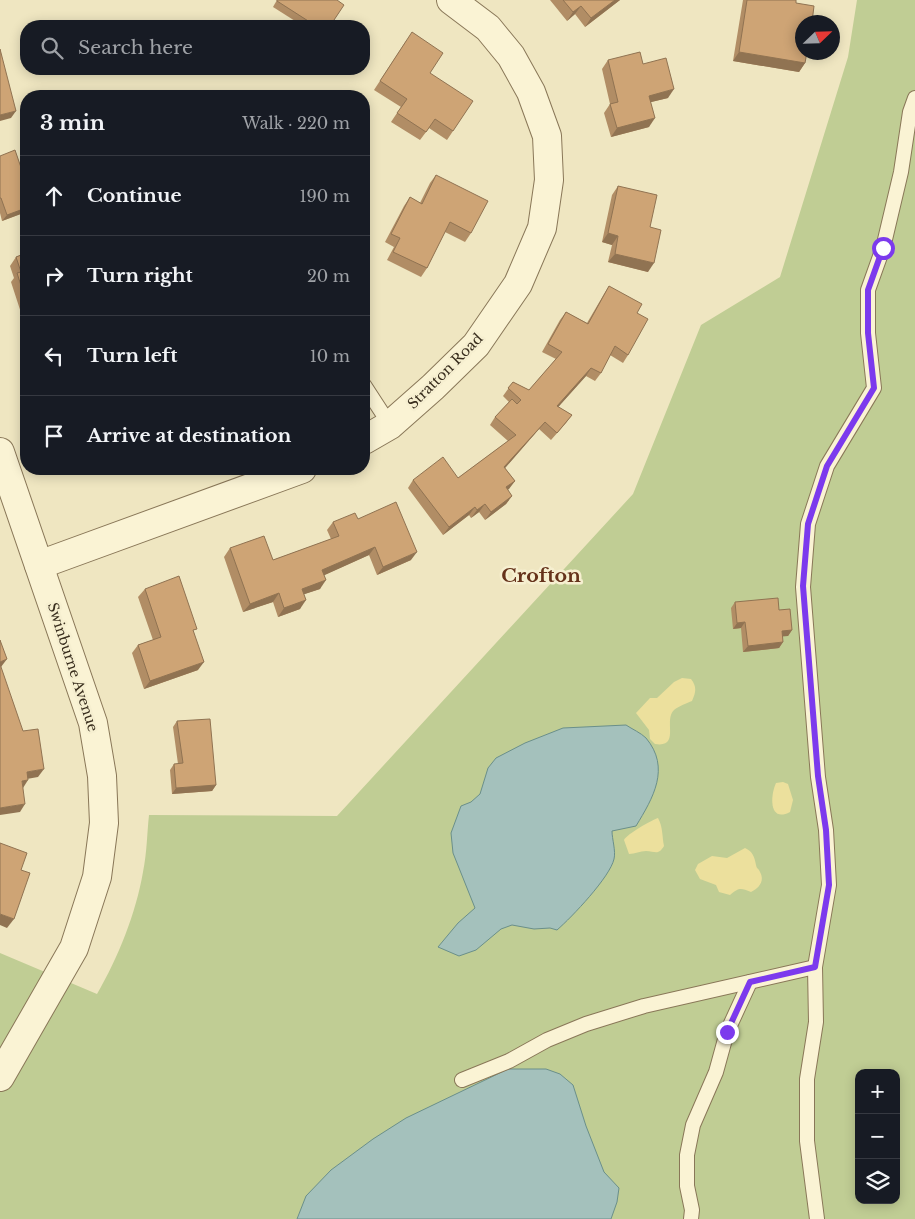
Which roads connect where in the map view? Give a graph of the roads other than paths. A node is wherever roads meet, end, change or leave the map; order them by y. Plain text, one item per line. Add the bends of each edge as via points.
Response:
1 (451, 0) edge
2 (915, 98) edge
3 (370, 394) edge
4 (390, 425) junction
5 (370, 437) edge
6 (0, 452) edge
7 (286, 475) edge
8 (39, 565) junction
9 (815, 967) junction
10 (750, 982) junction
11 (0, 1077) edge
12 (462, 1080) dead end
13 (691, 1219) edge
14 (817, 1219) edge

1 - 4 street, Stratton Road via 488,28 511,56 531,92 547,136 549,180 542,228 518,284 476,345
2 - 9 lane via 885,238 868,290 868,333 874,388 827,466 808,524 803,586 829,885
3 - 4 lane
4 - 5 street, Stratton Road
6 - 8 street, Swinburne Avenue
7 - 8 street
8 - 11 street, Swinburne Avenue via 93,723 102,776 104,823 97,877 74,948
9 - 10 lane
9 - 14 lane via 816,1022 807,1079 806,1141
10 - 12 lane via 644,1006 586,1024
10 - 13 lane via 727,1032 716,1072 693,1124 687,1186

